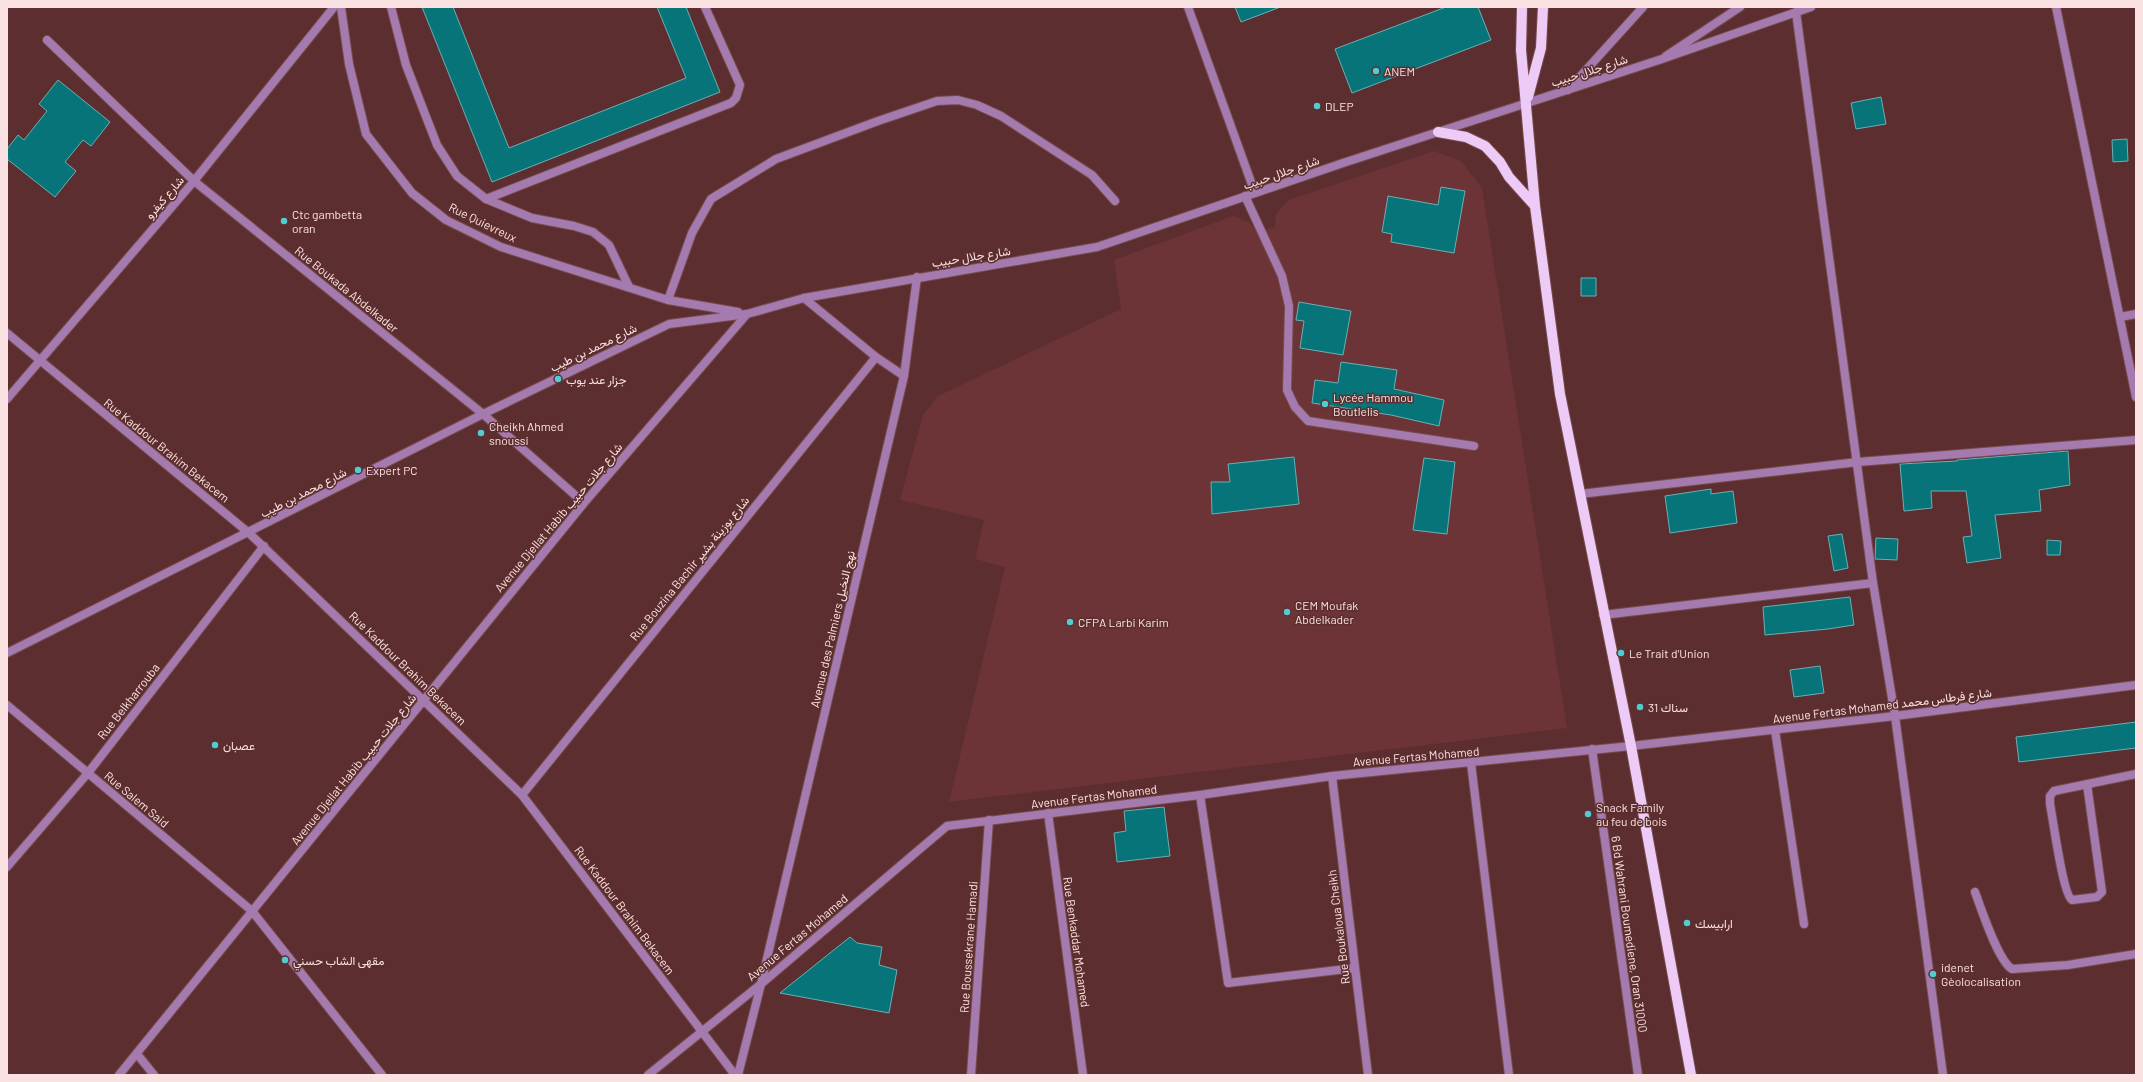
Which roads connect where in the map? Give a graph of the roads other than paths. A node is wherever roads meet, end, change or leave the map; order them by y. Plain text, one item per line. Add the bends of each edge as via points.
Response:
1 (334, 7) edge
2 (341, 7) edge
3 (391, 7) edge
4 (705, 7) edge
5 (1188, 7) edge
6 (1522, 7) edge
7 (1543, 7) edge
8 (1642, 7) edge
9 (1740, 7) edge
10 (1811, 7) edge
11 (2056, 7) edge
12 (1796, 12) junction
13 (47, 40) dead end
14 (1662, 59) junction
15 (1568, 90) junction
16 (1527, 102) junction
17 (1438, 132) junction
18 (194, 181) junction
19 (1255, 193) junction
20 (1246, 196) junction
21 (486, 199) junction
22 (1115, 201) dead end
23 (1535, 206) junction
24 (917, 277) junction
25 (629, 288) junction
26 (804, 298) junction
27 (668, 300) junction
28 (747, 314) junction
29 (2136, 314) edge
30 (2120, 317) junction
31 (7, 333) edge
32 (876, 357) junction
33 (39, 361) junction
34 (904, 376) junction
35 (2136, 397) edge
36 (7, 399) edge
37 (483, 414) junction
38 (2136, 440) edge
39 (1474, 446) dead end
40 (1858, 462) junction
41 (1580, 494) junction
42 (584, 503) junction
43 (250, 532) junction
44 (264, 546) junction
45 (1873, 583) junction
46 (1603, 615) junction
47 (7, 652) edge
48 (2136, 685) edge
49 (424, 700) junction
50 (7, 705) edge
51 (1895, 716) junction
52 (1775, 730) junction
53 (1630, 746) junction
54 (1592, 749) junction
55 (1471, 763) junction
56 (88, 773) junction
57 (2136, 774) edge
58 (1332, 776) junction
59 (2087, 784) junction
60 (522, 795) junction
61 (1200, 795) junction
62 (1048, 813) junction
63 (989, 820) junction
64 (7, 866) edge
65 (1975, 892) dead end
66 (252, 911) junction
67 (1804, 924) dead end
68 (2136, 954) edge
69 (1355, 968) junction
70 (761, 984) junction
71 (702, 1031) junction
72 (137, 1054) junction
73 (119, 1075) edge
74 (154, 1075) edge
75 (382, 1075) edge
76 (648, 1075) edge
77 (736, 1075) edge
78 (971, 1075) edge
79 (1083, 1075) edge
80 (1368, 1075) edge
81 (1509, 1075) edge
82 (1638, 1075) edge
83 (1691, 1075) edge
84 (1943, 1075) edge

1 - 18 street, شارع كيفرو
2 - 25 street, Rue Quievreux via 349,64 366,134 412,193 446,220 501,247
3 - 21 street via 406,65 437,145 457,176
4 - 21 street via 740,85 736,98 731,103
5 - 19 street
6 - 16 main road via 1521,50
7 - 16 main road via 1541,48
8 - 15 street
9 - 14 street
10 - 12 street, شارع جلال حبيب
11 - 30 street
12 - 14 street, شارع جلال حبيب
12 - 40 street
13 - 18 street, Rue Boukada Abdelkader
14 - 15 street, شارع جلال حبيب
15 - 16 street, شارع جلال حبيب
16 - 17 street, شارع جلال حبيب
16 - 23 main road
17 - 19 street, شارع جلال حبيب
17 - 23 main road via 1466,137 1485,146
18 - 33 street, شارع كيفرو
18 - 37 street, Rue Boukada Abdelkader
19 - 20 street, شارع جلال حبيب
20 - 24 street, شارع جلال حبيب via 1097,247
20 - 39 street via 1282,276 1289,306 1287,390 1295,407 1308,421
21 - 25 street via 532,218 593,232 609,245
22 - 27 street via 1092,175 1001,116 958,100 937,101 878,120 776,159 711,199 692,233
23 - 41 main road via 1560,394
24 - 26 street, شارع جلال حبيب
24 - 34 street, Avenue des Palmiers نهج النخيل
25 - 27 street, Rue Quievreux
26 - 28 street, شارع جلال حبيب
26 - 32 street
27 - 28 street, Rue Quievreux
28 - 37 street, شارع محمد بن طيب via 669,324
28 - 42 street, Avenue Djellat Habib شارع جلات حبيب
29 - 30 street
30 - 35 street
31 - 33 street, Rue Kaddour Brahim Bekacem
32 - 34 street
32 - 60 street, Rue Bouzina Bachir شارع بوزينة بشير
33 - 36 street, شارع كيفرو
33 - 43 street, Rue Kaddour Brahim Bekacem
34 - 70 street, Avenue des Palmiers نهج النخيل
37 - 42 street, Rue Boukada Abdelkader
37 - 43 street, شارع محمد بن طيب
38 - 40 street
40 - 41 street
40 - 45 street
41 - 46 main road
42 - 49 street, Avenue Djellat Habib شارع جلات حبيب
43 - 44 street, Rue Kaddour Brahim Bekacem
43 - 47 street, شارع محمد بن طيب
44 - 49 street, Rue Kaddour Brahim Bekacem
44 - 56 street, Rue Belkharrouba
45 - 46 street
45 - 51 street
46 - 53 main road
48 - 51 street, Avenue Fertas Mohamed شارع فرطاس محمد
49 - 60 street, Rue Kaddour Brahim Bekacem
49 - 66 street, Avenue Djellat Habib شارع جلات حبيب
50 - 56 street, Rue Salem Said
51 - 52 street, Avenue Fertas Mohamed شارع فرطاس محمد
51 - 84 street
52 - 53 street, Avenue Fertas Mohamed شارع فرطاس محمد
52 - 67 street
53 - 54 street, Avenue Fertas Mohamed
53 - 83 main road
54 - 55 street, Avenue Fertas Mohamed
54 - 82 street, 6 Bd Wahrani Boumediene, Oran 31000
55 - 58 street, Avenue Fertas Mohamed
55 - 81 street
56 - 64 street, Rue Belkharrouba
56 - 66 street, Rue Salem Said
57 - 59 street
58 - 61 street, Avenue Fertas Mohamed
58 - 69 street, Rue Boukaloua Cheikh
59 - 59 street via 2102,892 2097,897 2086,900 2072,900 2067,896 2050,801 2054,791
60 - 71 street, Rue Kaddour Brahim Bekacem
61 - 62 street, Avenue Fertas Mohamed
61 - 69 street via 1228,983
62 - 63 street, Avenue Fertas Mohamed
62 - 79 street, Rue Benkaddar Mohamed
63 - 70 street, Avenue Fertas Mohamed via 948,826
63 - 78 street, Rue Boussekrane Hamadi
65 - 68 street via 1995,942 2006,964 2012,969 2068,966
66 - 72 street, Avenue Djellat Habib شارع جلات حبيب
66 - 75 street, Rue Salem Said
69 - 80 street, Rue Boukaloua Cheikh
70 - 71 street, Avenue Fertas Mohamed
70 - 77 street, Avenue des Palmiers نهج النخيل
71 - 76 street, Avenue Fertas Mohamed
71 - 77 street, Rue Kaddour Brahim Bekacem
72 - 73 street, Avenue Djellat Habib شارع جلات حبيب
72 - 74 street

